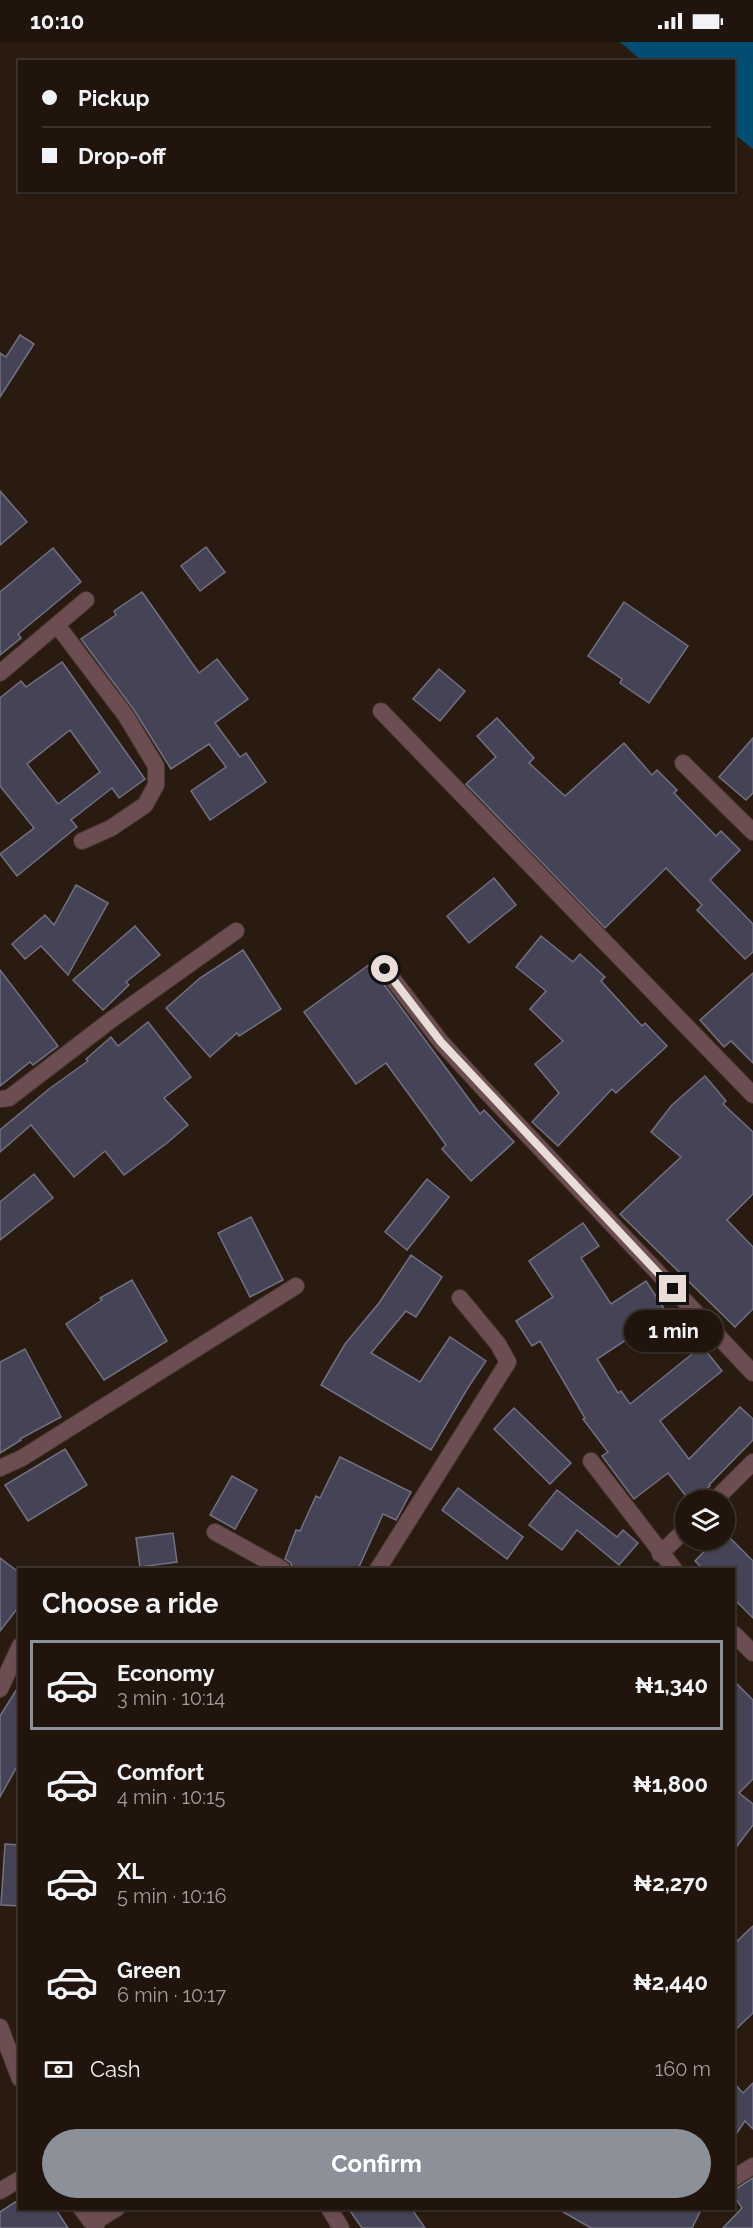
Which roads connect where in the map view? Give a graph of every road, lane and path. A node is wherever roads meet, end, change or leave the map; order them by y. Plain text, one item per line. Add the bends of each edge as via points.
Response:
1 (86, 600) dead end
2 (57, 625) junction
3 (0, 673) edge
4 (381, 711) dead end
5 (683, 764) dead end
6 (753, 832) edge
7 (82, 841) dead end
8 (236, 931) dead end
9 (385, 969) dead end
10 (753, 1095) edge
11 (0, 1099) edge
12 (296, 1286) dead end
13 (460, 1299) dead end
14 (753, 1373) edge
15 (591, 1461) dead end
16 (753, 1462) edge
17 (0, 1468) edge
18 (725, 1490) edge
19 (215, 1532) dead end
20 (675, 1540) edge
21 (660, 1554) junction
22 (280, 1568) edge
23 (379, 1568) edge
24 (673, 1568) edge
25 (735, 1635) edge
26 (18, 1650) edge
27 (753, 1653) edge
28 (0, 1689) edge
29 (0, 2026) edge
30 (18, 2074) edge
31 (753, 2166) edge
32 (735, 2177) edge
33 (18, 2180) edge
34 (0, 2191) edge
35 (83, 2210) edge
36 (114, 2210) edge
37 (330, 2210) edge
38 (95, 2225) edge
39 (341, 2228) edge

1 - 2 street
2 - 3 street
2 - 7 street via 126,716 156,766 156,785 145,805 111,828
4 - 10 street
5 - 6 street
8 - 11 street via 9,1098
9 - 14 street via 461,1064
12 - 17 street via 22,1458
13 - 23 street via 508,1362
15 - 21 street
16 - 18 street
19 - 22 street
20 - 21 street
21 - 24 street
25 - 27 street
26 - 28 street
29 - 30 street
31 - 32 street
33 - 34 street
35 - 38 street
36 - 38 street
37 - 39 street

